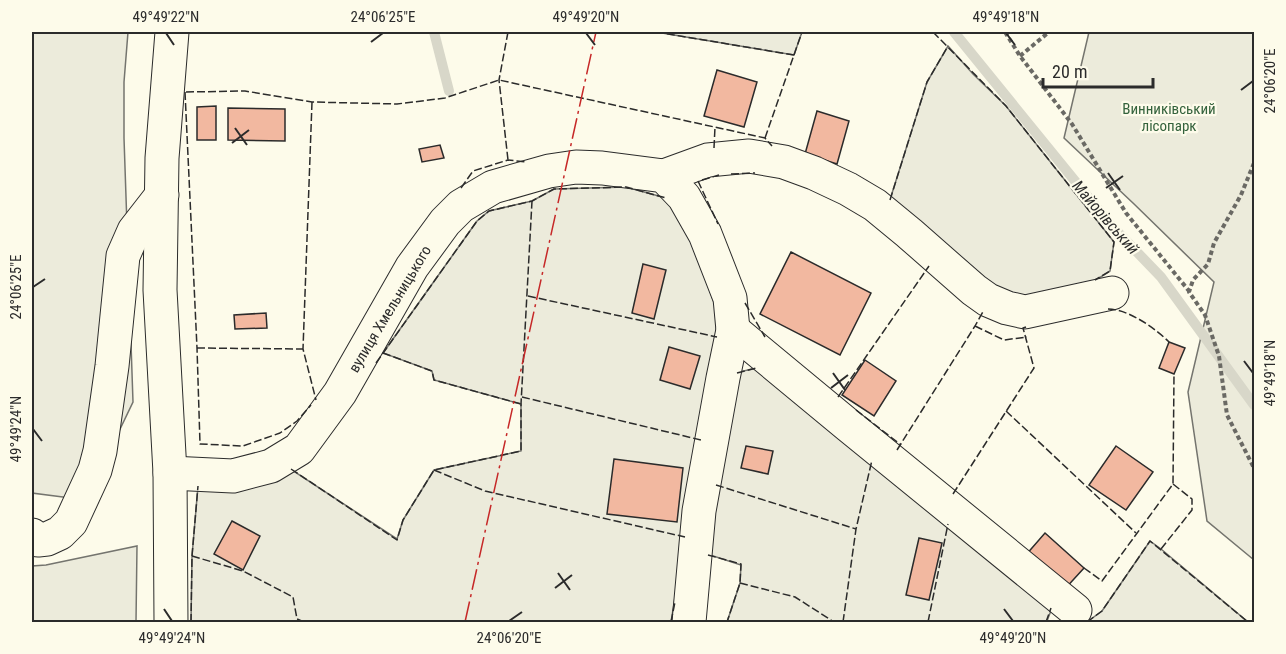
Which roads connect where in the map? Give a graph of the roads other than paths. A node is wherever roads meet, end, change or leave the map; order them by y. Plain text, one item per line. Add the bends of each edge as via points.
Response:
1 (172, 32) edge
2 (664, 176) junction
3 (162, 195) junction
4 (1112, 293) dead end
5 (734, 330) junction
6 (170, 473) junction
7 (32, 535) edge
8 (1075, 610) dead end
9 (171, 622) edge
10 (689, 622) edge

1 - 3 street
2 - 4 street via 708,160 749,156 784,162 848,189 874,205 974,290 1007,308 1025,312
2 - 5 street via 684,197 705,234 730,298
2 - 6 street, вулиця Хмельницького via 576,167 493,187 461,206 412,267 340,393 298,448 271,466 233,476
3 - 6 street via 160,290
3 - 7 street via 134,231 123,256 112,366 95,470 71,522 47,539 38,540
5 - 8 street
5 - 10 street via 699,511
6 - 9 street

